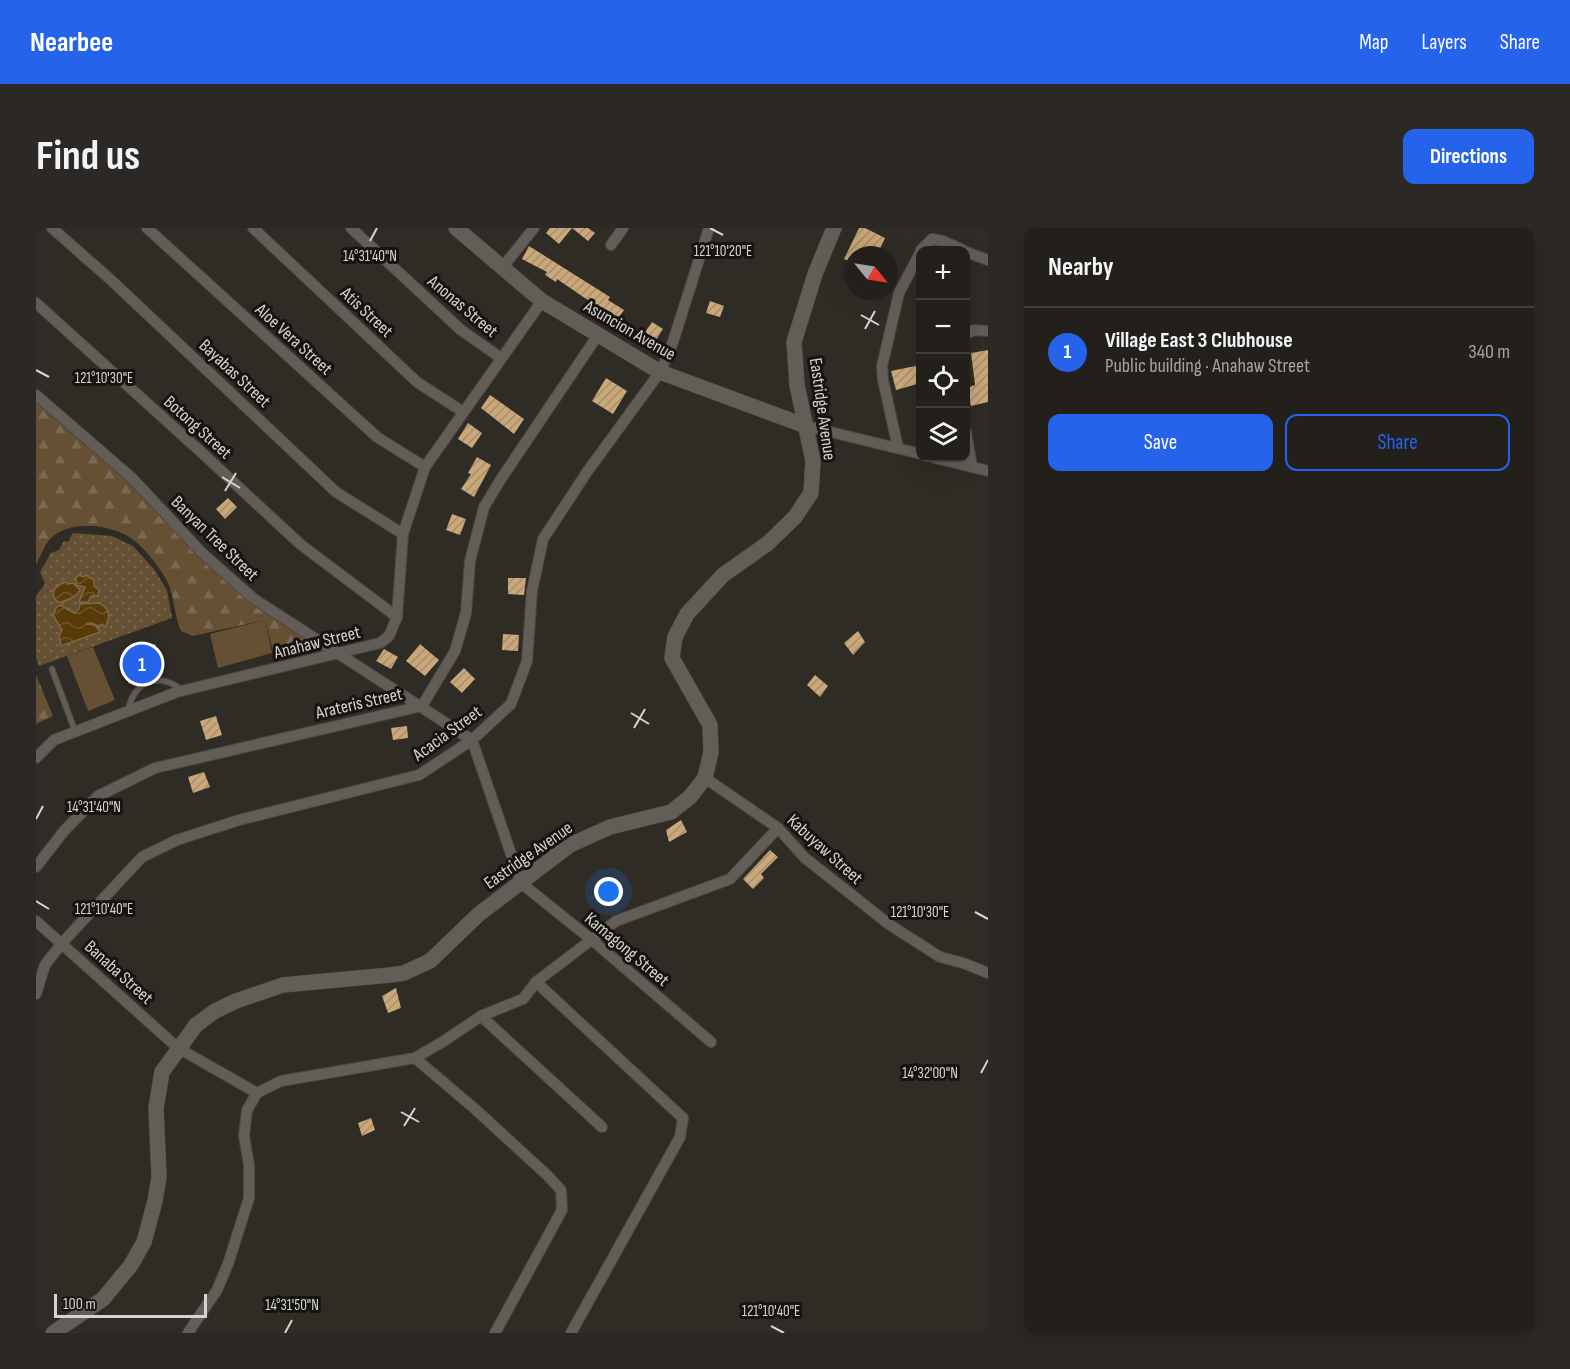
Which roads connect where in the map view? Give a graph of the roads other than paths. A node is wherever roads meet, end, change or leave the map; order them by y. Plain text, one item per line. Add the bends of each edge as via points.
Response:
1 (51, 228) edge
2 (147, 228) edge
3 (253, 228) edge
4 (351, 228) edge
5 (456, 228) edge
6 (534, 228) edge
7 (623, 228) edge
8 (709, 228) edge
9 (834, 228) edge
10 (610, 245) dead end
11 (926, 246) edge
12 (954, 246) edge
13 (970, 253) edge
14 (916, 260) edge
15 (988, 260) edge
16 (502, 268) junction
17 (542, 301) junction
18 (36, 303) edge
19 (988, 331) edge
20 (970, 332) edge
21 (598, 335) junction
22 (501, 358) junction
23 (660, 372) junction
24 (36, 395) edge
25 (463, 412) junction
26 (806, 426) junction
27 (898, 448) junction
28 (916, 453) edge
29 (970, 455) edge
30 (951, 462) edge
31 (425, 467) junction
32 (972, 467) junction
33 (988, 471) edge
34 (402, 534) junction
35 (397, 617) junction
36 (339, 654) junction
37 (52, 669) dead end
38 (183, 691) junction
39 (422, 706) junction
40 (128, 711) junction
41 (75, 731) junction
42 (472, 740) junction
43 (36, 758) edge
44 (705, 778) junction
45 (778, 828) junction
46 (36, 867) edge
47 (521, 883) junction
48 (36, 921) edge
49 (592, 940) junction
50 (62, 943) junction
51 (988, 973) edge
52 (536, 982) junction
53 (36, 994) edge
54 (481, 1016) junction
55 (711, 1042) dead end
56 (178, 1047) junction
57 (415, 1058) junction
58 (257, 1093) junction
59 (603, 1127) dead end
60 (53, 1333) edge
61 (188, 1333) edge
62 (495, 1333) edge
63 (571, 1333) edge

1 - 34 street, Bayabas Street via 336,492
2 - 31 street, Aloe Vera Street via 377,437
3 - 25 street, Atis Street via 417,382
4 - 22 street, Anonas Street via 461,330
5 - 16 street, Asuncion Avenue
6 - 16 street
7 - 10 street
8 - 23 street, Acacia Street
9 - 26 street, Eastridge Avenue via 794,342 797,385
11 - 12 street via 932,239
13 - 15 street
14 - 27 street via 898,293 882,366
16 - 17 street, Asuncion Avenue
17 - 21 street, Asuncion Avenue
17 - 22 street, Anahaw Street
18 - 35 street, Botong Street via 300,544
19 - 20 street
21 - 23 street, Asuncion Avenue
21 - 39 street, Arateris Street via 484,507 470,561 466,613 455,651
22 - 25 street, Anahaw Street
23 - 26 street, Asuncion Avenue
23 - 42 street, Acacia Street via 543,539 532,591 527,661 511,704
24 - 36 street, Banyan Tree Street via 132,478 202,553 255,599
25 - 31 street, Anahaw Street
26 - 27 street
26 - 44 street, Eastridge Avenue via 813,461 812,493 795,517 766,544 723,575 687,614 675,637 672,658 710,725 711,752
27 - 28 street
29 - 32 street
30 - 32 street
31 - 34 street, Anahaw Street
32 - 33 street
34 - 35 street, Anahaw Street
35 - 36 street, Anahaw Street via 389,636 380,643
36 - 38 street, Anahaw Street
36 - 39 street, Banyan Tree Street
37 - 41 lane
38 - 40 street, Anahaw Street
38 - 40 lane via 172,682 149,682 136,690
39 - 42 street, Banyan Tree Street
39 - 46 street, Arateris Street via 155,768 98,796
40 - 41 street, Anahaw Street
41 - 43 street, Anahaw Street via 54,740
42 - 47 street
42 - 50 street, Acacia Street via 419,775 239,820 177,840 142,857
44 - 45 street, Kabuyaw Street
44 - 47 street, Eastridge Avenue via 671,812 610,827 570,845
45 - 49 street via 730,879 616,921
45 - 51 street, Kabuyaw Street via 806,858 890,925 940,957
47 - 49 street, Kamagong Street
47 - 56 street, Eastridge Avenue via 479,914 430,961 404,973 283,985 258,993 215,1011 196,1025
48 - 50 street, Banaba Street
49 - 52 street
49 - 55 street, Kamagong Street
50 - 53 street, Acacia Street via 45,965
50 - 56 street, Banaba Street
52 - 54 street via 523,999
52 - 63 street via 683,1118 680,1137
54 - 57 street
54 - 59 street
56 - 58 street, Banaba Street
56 - 60 street, Eastridge Avenue via 162,1071 156,1108 159,1177 144,1242 103,1299
57 - 58 street via 281,1080
57 - 62 street via 475,1108 561,1190 562,1210
58 - 61 street via 247,1110 244,1136 249,1198 217,1290

